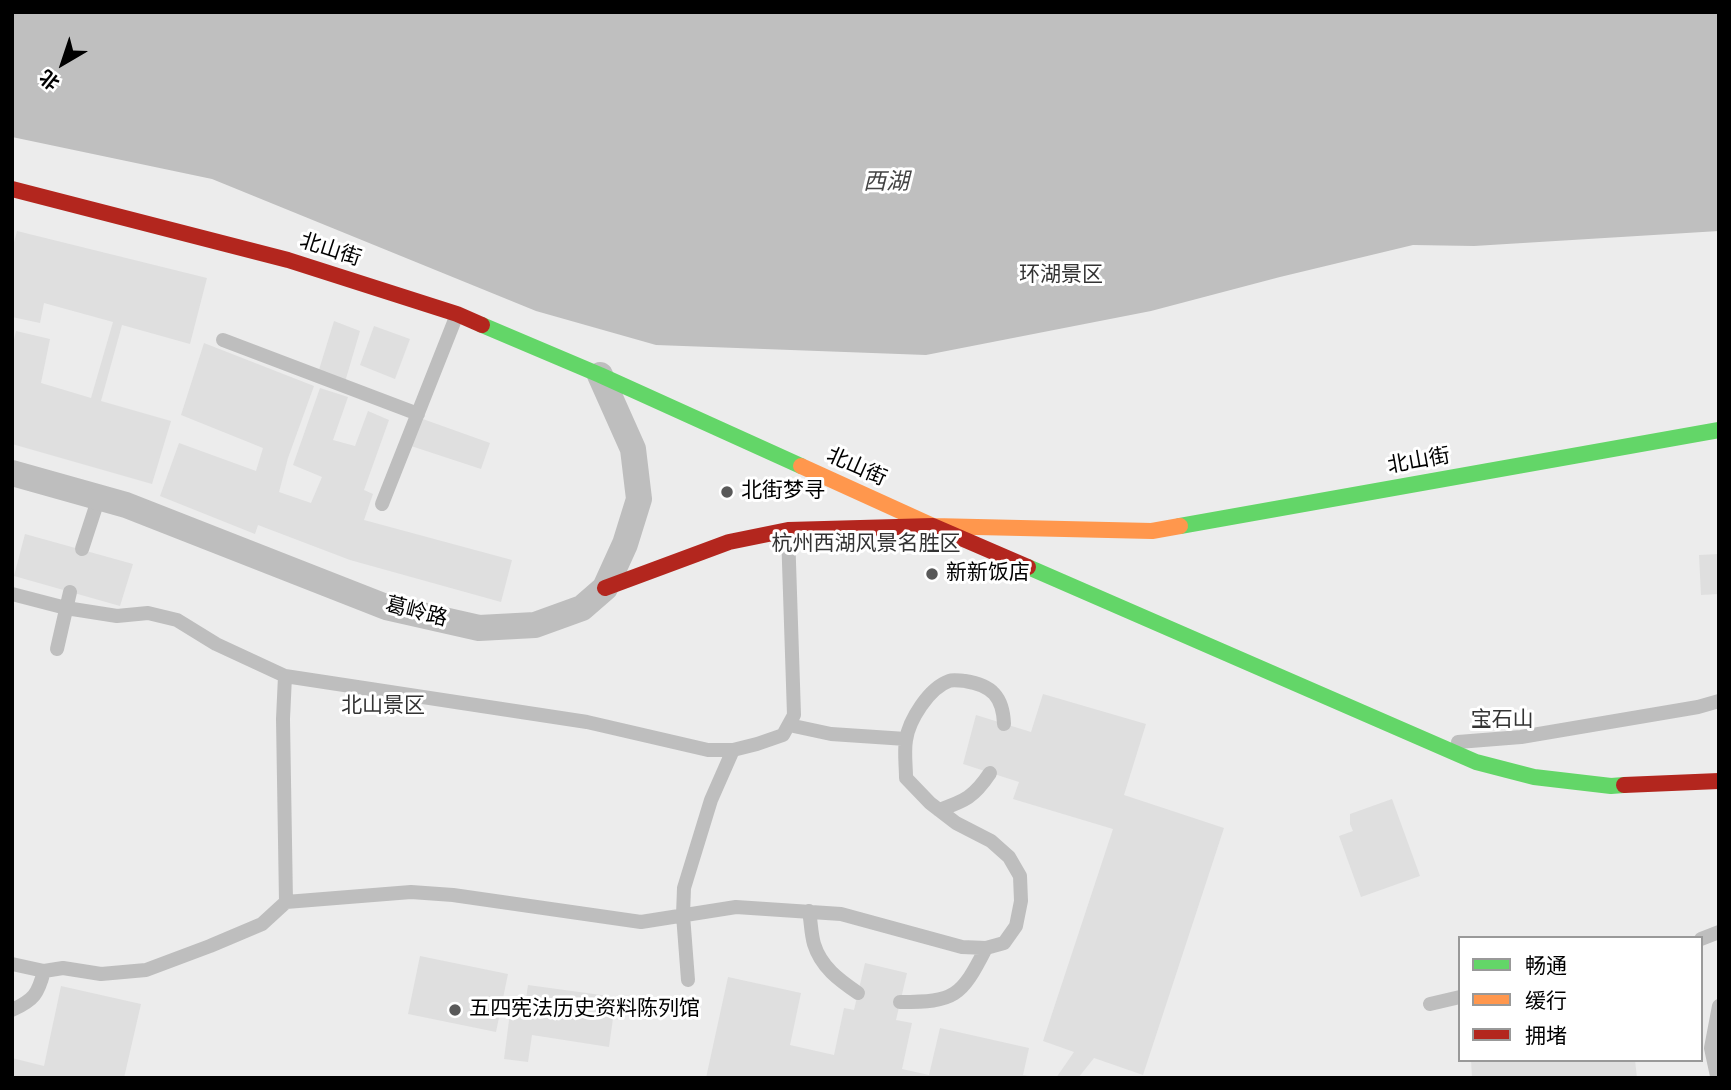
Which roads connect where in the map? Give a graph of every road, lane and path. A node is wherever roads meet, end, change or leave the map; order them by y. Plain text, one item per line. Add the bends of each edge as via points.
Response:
1 (12, 189) edge
2 (457, 314) junction
3 (223, 340) dead end
4 (600, 375) junction
5 (418, 414) junction
6 (1719, 430) edge
7 (12, 473) edge
8 (99, 497) junction
9 (382, 504) dead end
10 (933, 526) junction
11 (788, 530) junction
12 (82, 550) dead end
13 (605, 588) junction
14 (69, 592) dead end
15 (12, 594) edge
16 (66, 608) junction
17 (57, 649) dead end
18 (285, 676) junction
19 (1719, 701) edge
20 (1004, 724) dead end
21 (789, 725) junction
22 (906, 739) junction
23 (1436, 744) junction
24 (733, 750) junction
25 (990, 773) dead end
26 (1719, 780) edge
27 (939, 810) junction
28 (286, 902) junction
29 (809, 911) junction
30 (683, 915) junction
31 (986, 948) junction
32 (12, 964) edge
33 (44, 971) junction
34 (688, 980) dead end
35 (858, 993) dead end
36 (1458, 997) edge
37 (900, 1002) dead end
38 (1430, 1004) dead end
39 (1719, 1006) edge
40 (12, 1010) edge
41 (1719, 1078) edge

1 - 2 main road, 北山街 via 288,260
2 - 4 main road, 北山街
2 - 5 lane
3 - 5 lane
4 - 10 main road, 北山街
4 - 13 street, 葛岭路 via 633,449 639,499
5 - 9 lane
6 - 10 main road, 北山街 via 1152,531
7 - 8 street, 葛岭路
8 - 12 lane
8 - 13 street, 葛岭路 via 386,607 479,628 535,625 582,608
10 - 11 main road
10 - 23 main road
11 - 13 main road via 729,542
11 - 21 lane via 794,715
14 - 16 lane
15 - 16 lane
16 - 17 lane
16 - 18 lane via 117,616 148,613 177,620
18 - 24 lane via 587,722 708,750
18 - 28 lane
19 - 23 lane via 1521,737
20 - 22 lane via 995,692 978,683 951,680 932,691 918,708
21 - 22 lane via 831,734
21 - 24 lane via 783,735
22 - 27 lane via 906,778
23 - 26 main road via 1476,762 1534,777 1611,786
24 - 30 lane via 711,800 687,878
25 - 27 lane via 965,801
27 - 31 lane via 991,841 1009,857 1020,876 1016,926 1004,943
28 - 30 lane via 411,892 641,922
28 - 33 lane via 262,924 146,970 101,974 63,968
29 - 30 lane via 736,907
29 - 31 lane via 841,914 962,947
29 - 35 lane via 822,962
30 - 34 lane
31 - 37 lane via 965,985 947,999
32 - 33 lane
33 - 40 lane via 39,990
36 - 38 lane
39 - 41 lane via 1711,1048

